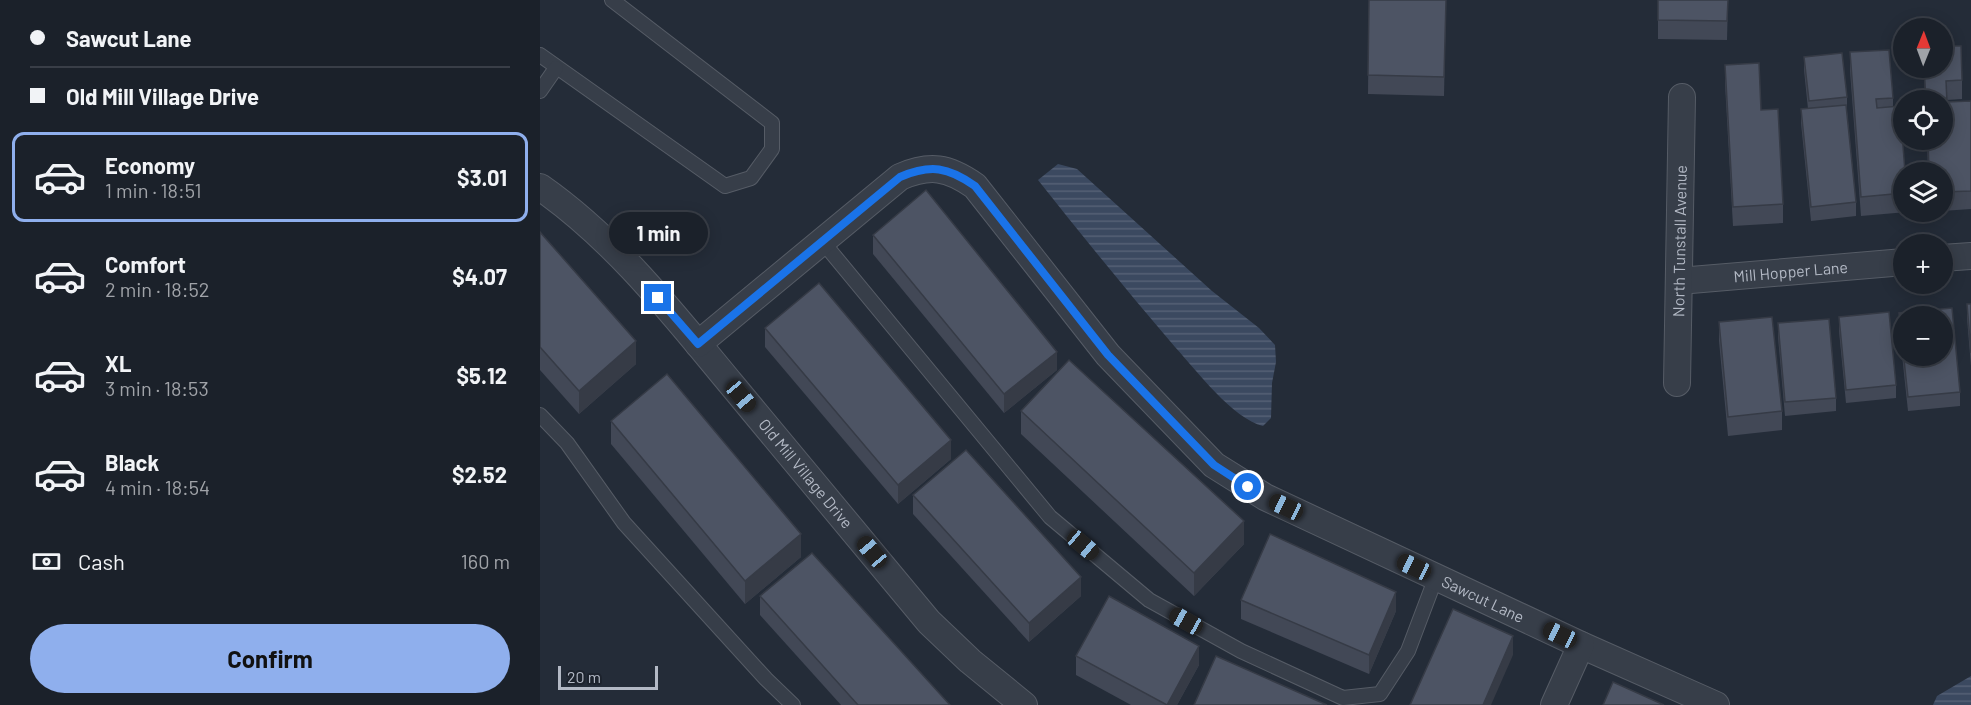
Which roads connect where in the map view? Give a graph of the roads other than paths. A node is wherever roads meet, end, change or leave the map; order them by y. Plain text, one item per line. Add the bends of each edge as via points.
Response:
1 (612, 0) edge
2 (540, 56) edge
3 (556, 68) junction
4 (540, 91) edge
5 (1682, 97) dead end
6 (540, 187) edge
7 (822, 241) junction
8 (1971, 256) edge
9 (1953, 257) edge
10 (1893, 263) edge
11 (1679, 281) junction
12 (698, 344) junction
13 (1677, 383) dead end
14 (540, 415) edge
15 (1436, 577) junction
16 (1581, 645) junction
17 (793, 705) edge
18 (1024, 705) edge
19 (1554, 705) edge
20 (1716, 705) edge

1 - 3 lane via 772,123 772,149 751,178 725,186
2 - 3 lane
3 - 4 lane
5 - 11 street, North Tunstall Avenue
6 - 12 street, Old Mill Village Drive via 569,207 618,252
7 - 12 street, Sawcut Lane
7 - 15 street, Sawcut Lane via 900,177 919,169 938,168 960,176 975,186 1108,355 1214,465 1265,497
7 - 15 lane via 1050,517 1149,600 1220,640 1343,698 1380,694 1408,651
8 - 9 street
10 - 11 street, Mill Hopper Lane
11 - 13 street, North Tunstall Avenue
12 - 18 street, Old Mill Village Drive via 929,622
14 - 17 lane via 567,443 624,524
15 - 16 street, Sawcut Lane
16 - 19 street
16 - 20 street, Sawcut Lane

